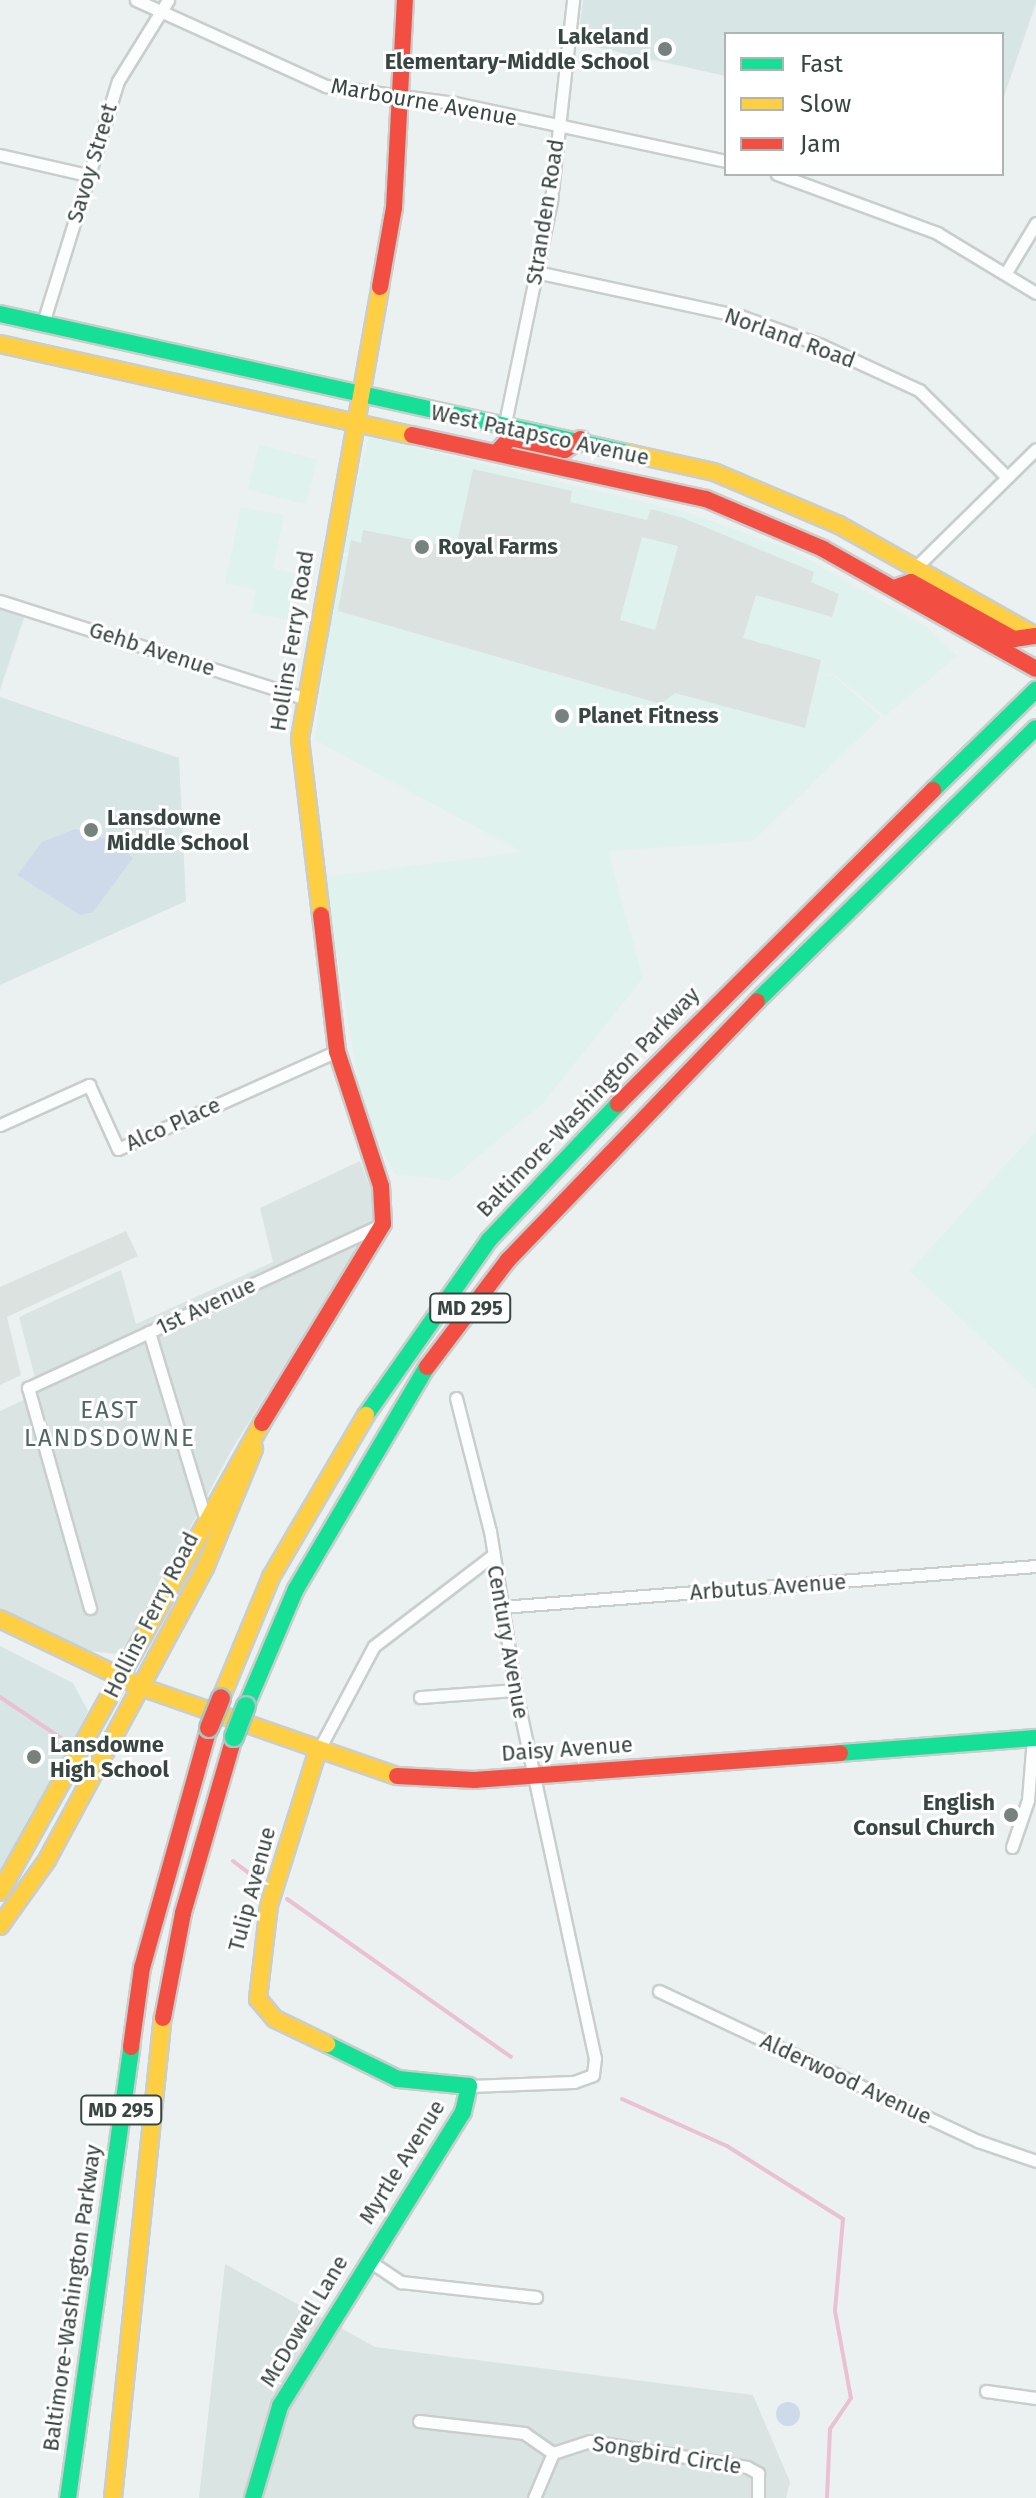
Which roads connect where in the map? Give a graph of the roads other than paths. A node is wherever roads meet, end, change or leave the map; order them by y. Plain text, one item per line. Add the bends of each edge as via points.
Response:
1 (136, 0) edge
2 (168, 0) edge
3 (405, 0) edge
4 (573, 0) edge
5 (160, 12) junction
6 (401, 96) junction
7 (558, 126) junction
8 (0, 155) edge
9 (724, 161) edge
10 (87, 175) junction
11 (783, 176) edge
12 (1036, 223) edge
13 (1007, 271) junction
14 (536, 272) junction
15 (1036, 293) edge
16 (0, 314) edge
17 (43, 323) junction
18 (0, 344) edge
19 (362, 391) junction
20 (357, 420) junction
21 (505, 423) junction
22 (581, 439) junction
23 (1036, 449) edge
24 (499, 450) junction
25 (1007, 477) junction
26 (914, 569) junction
27 (894, 588) junction
28 (0, 601) edge
29 (1036, 636) edge
30 (1036, 669) edge
31 (1036, 690) edge
32 (304, 698) junction
33 (1036, 728) edge
34 (337, 1051) junction
35 (0, 1125) edge
36 (383, 1224) junction
37 (149, 1332) junction
38 (275, 1398) junction
39 (456, 1398) dead end
40 (205, 1517) junction
41 (493, 1555) junction
42 (1036, 1566) edge
43 (501, 1607) junction
44 (90, 1608) dead end
45 (0, 1619) edge
46 (119, 1677) junction
47 (141, 1687) junction
48 (515, 1690) junction
49 (420, 1697) dead end
50 (1034, 1738) edge
51 (317, 1753) junction
52 (534, 1775) junction
53 (1012, 1847) dead end
54 (0, 1892) edge
55 (0, 1926) edge
56 (659, 1991) dead end
57 (593, 2075) joint
58 (469, 2086) junction
59 (1036, 2161) edge
60 (368, 2260) junction
61 (536, 2297) dead end
62 (986, 2391) dead end
63 (1036, 2398) edge
64 (419, 2421) dead end
65 (553, 2453) junction
66 (68, 2498) edge
67 (113, 2498) edge
68 (253, 2498) edge
69 (534, 2498) edge
70 (758, 2498) edge

1 - 5 street, Marbourne Avenue
2 - 5 street, Savoy Street
3 - 6 main road, Hollins Ferry Road
4 - 7 street, Stranden Road
5 - 6 street, Marbourne Avenue via 326,86
5 - 10 street, Savoy Street via 118,81
6 - 7 street, Marbourne Avenue
6 - 19 main road, Hollins Ferry Road via 394,208
7 - 9 street, Marbourne Avenue
7 - 14 street, Stranden Road
8 - 10 street
10 - 17 street, Savoy Street
11 - 13 street via 892,213
12 - 13 street
13 - 15 street
14 - 21 street, Stranden Road
14 - 25 street, Norland Road via 740,316 821,345 919,390
16 - 17 main road, West Patapsco Avenue
17 - 19 main road, West Patapsco Avenue
18 - 20 main road, West Patapsco Avenue
19 - 20 main road, Hollins Ferry Road
19 - 21 main road, West Patapsco Avenue
20 - 24 main road, West Patapsco Avenue
20 - 32 main road, Hollins Ferry Road
21 - 22 main road, West Patapsco Avenue
22 - 24 main road via 565,450 510,438
22 - 26 main road, West Patapsco Avenue via 777,495
23 - 25 street
24 - 27 main road, West Patapsco Avenue via 706,499
25 - 26 street
26 - 29 main road, West Patapsco Avenue
27 - 29 main road via 911,582 1014,639
27 - 30 main road, West Patapsco Avenue
28 - 32 street, Gehb Avenue
31 - 66 main road, Baltimore-Washington Parkway / MD 295, bridge via 666,1052 489,1240 333,1462 271,1577 209,1728 142,1968
32 - 34 main road, Hollins Ferry Road via 302,770
33 - 67 main road, MD 295, bridge via 655,1100 508,1260 425,1369 358,1475 296,1589 234,1737 183,1913 159,2040
34 - 35 street, Alco Place via 118,1149 89,1085
34 - 36 main road, Hollins Ferry Road via 381,1186
36 - 37 street, 1st Avenue
36 - 38 main road, Hollins Ferry Road via 359,1273
37 - 40 street
37 - 44 street, 1st Avenue via 28,1388
38 - 40 main road, Hollins Ferry Road
38 - 47 main road, Hollins Ferry Road via 205,1568
39 - 41 street, Century Avenue
40 - 46 main road, Hollins Ferry Road
41 - 43 street, Century Avenue
41 - 51 street, Tulip Avenue via 374,1646
42 - 43 street, Arbutus Avenue
43 - 48 street, Century Avenue
45 - 46 main road, Daisy Avenue
46 - 47 main road, Daisy Avenue
46 - 54 main road, Hollins Ferry Road
47 - 51 main road, Daisy Avenue
47 - 55 main road, Hollins Ferry Road via 47,1860
48 - 49 street
48 - 52 street, Century Avenue
50 - 52 main road, Daisy Avenue
50 - 53 street via 1026,1812
51 - 52 main road, Daisy Avenue via 435,1781
51 - 58 main road, Tulip Avenue via 269,1905 258,1999 275,2019 398,2079
52 - 57 street, Century Avenue
56 - 59 street, Alderwood Avenue via 978,2141
57 - 58 street, Tulip Avenue
58 - 60 main road, Myrtle Avenue via 463,2112
60 - 61 street via 421,2286
60 - 68 main road, McDowell Lane via 280,2406
62 - 63 street
64 - 65 street via 524,2433
65 - 69 street
65 - 70 street, Songbird Circle via 590,2441 747,2467 758,2473

